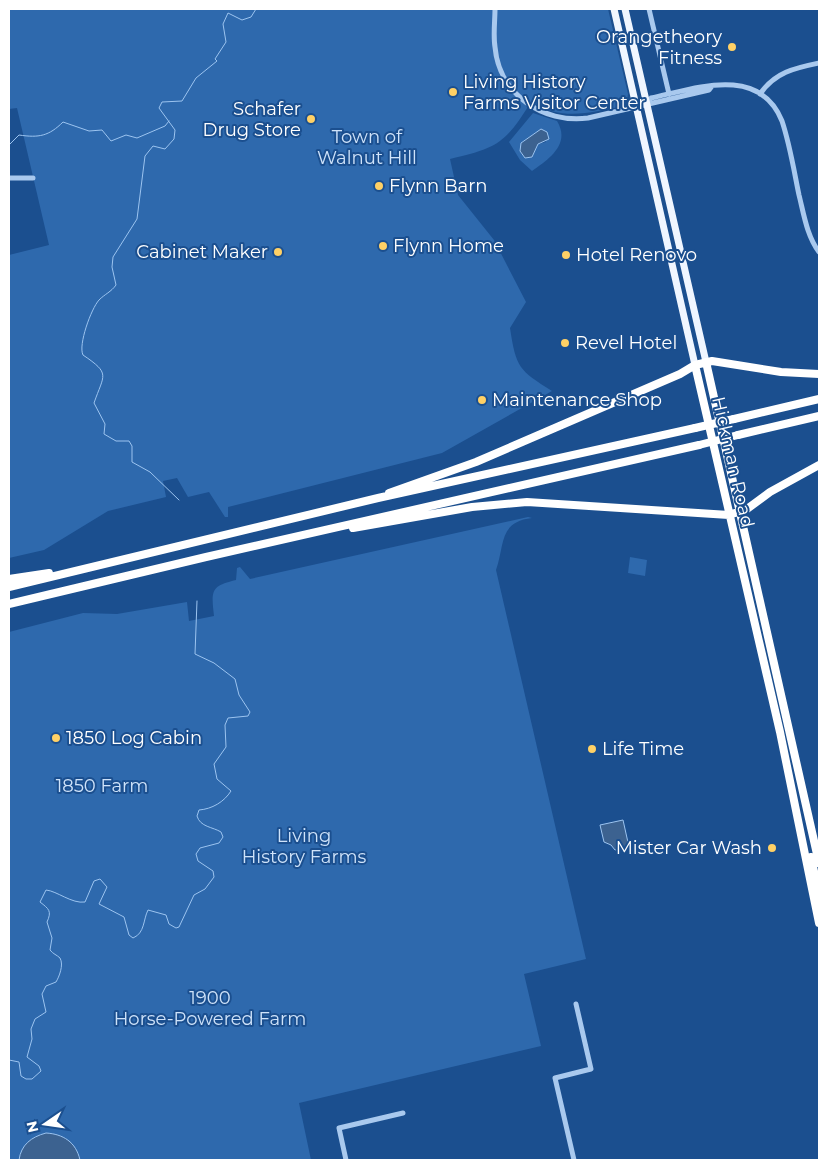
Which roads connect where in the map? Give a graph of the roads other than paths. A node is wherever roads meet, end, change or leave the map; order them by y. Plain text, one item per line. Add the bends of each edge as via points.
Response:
1 (495, 9) edge
2 (614, 9) edge
3 (625, 9) edge
4 (649, 9) edge
5 (819, 63) edge
6 (712, 86) junction
7 (669, 94) junction
8 (760, 94) junction
9 (646, 104) junction
10 (637, 106) junction
11 (9, 178) edge
12 (33, 178) dead end
13 (819, 252) edge
14 (706, 362) junction
15 (695, 365) junction
16 (819, 374) edge
17 (819, 399) edge
18 (819, 416) edge
19 (819, 465) edge
20 (378, 498) junction
21 (740, 512) junction
22 (729, 515) junction
23 (299, 535) junction
24 (83, 569) junction
25 (9, 579) edge
26 (9, 587) edge
27 (9, 604) edge
28 (803, 838) junction
29 (819, 863) edge
30 (819, 895) edge
31 (817, 905) edge
32 (819, 923) edge
33 (576, 1004) dead end
34 (403, 1113) dead end
35 (346, 1160) edge
36 (574, 1160) edge

1 - 10 street via 495,48 500,70 514,92 532,108 554,116 582,119
2 - 10 main road, Hickman Road
3 - 9 main road, Hickman Road
4 - 7 street
5 - 8 street via 782,73
6 - 7 street
6 - 8 street via 734,84
6 - 9 street via 709,90
7 - 9 street via 651,98
8 - 13 street via 781,121 807,229
9 - 10 street
9 - 14 main road, Hickman Road
10 - 15 main road, Hickman Road
11 - 12 street
14 - 15 highway
14 - 16 highway
14 - 21 highway, Hickman Road
15 - 20 highway via 476,462
15 - 22 highway, Hickman Road
17 - 20 highway, bridge
18 - 23 highway, bridge
19 - 21 highway
20 - 24 highway
21 - 22 highway
21 - 29 highway, Hickman Road
22 - 23 highway via 527,502 472,507
22 - 28 highway, Hickman Road
23 - 27 highway
24 - 25 highway
24 - 26 highway
28 - 30 highway via 808,843
28 - 31 highway, Hickman Road
31 - 32 highway, Hickman Road
33 - 36 street via 591,1069 554,1078
34 - 35 street via 339,1128

